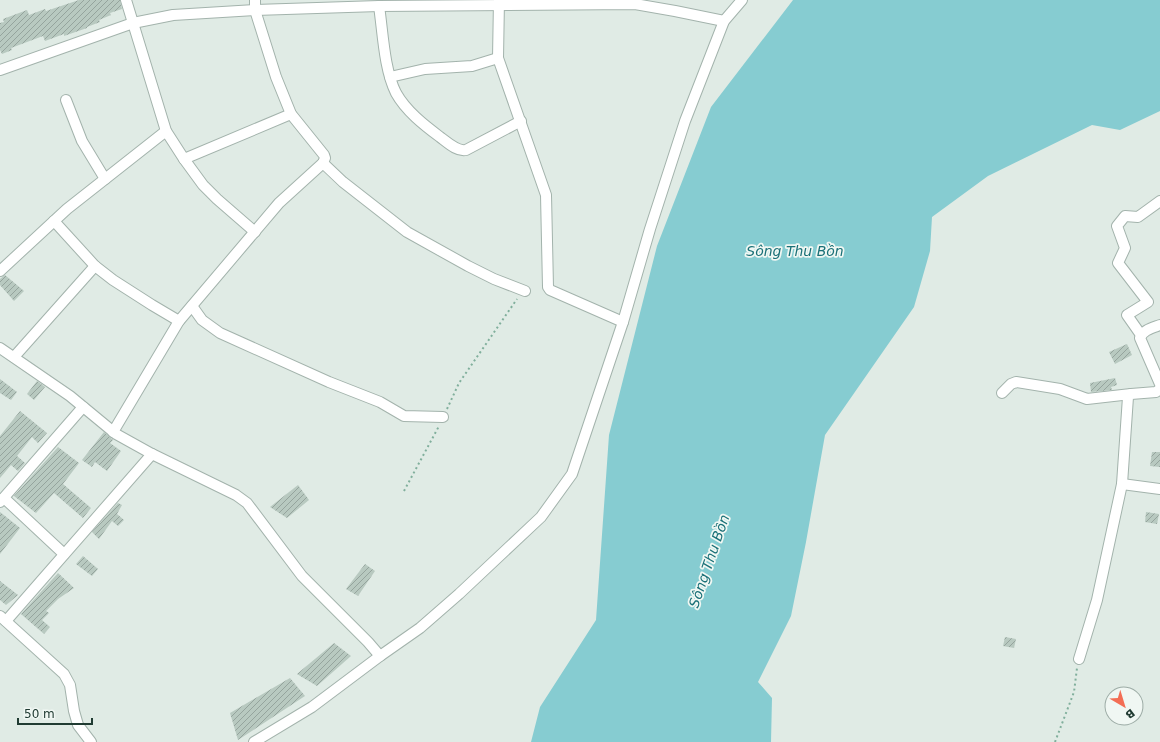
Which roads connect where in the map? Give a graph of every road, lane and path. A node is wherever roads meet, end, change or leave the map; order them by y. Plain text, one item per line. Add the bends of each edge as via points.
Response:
1 (126, 0) edge
2 (742, 0) edge
3 (499, 3) edge
4 (255, 5) edge
5 (378, 6) junction
6 (724, 21) junction
7 (133, 22) junction
8 (498, 58) junction
9 (0, 70) edge
10 (390, 77) junction
11 (66, 100) dead end
12 (291, 114) junction
13 (521, 121) junction
14 (166, 131) junction
15 (184, 159) junction
16 (323, 163) junction
17 (105, 179) junction
18 (1160, 200) edge
19 (54, 221) junction
20 (255, 232) junction
21 (95, 266) junction
22 (0, 271) edge
23 (524, 291) joint
24 (192, 306) junction
25 (179, 321) junction
26 (624, 322) junction
27 (1160, 325) edge
28 (1141, 335) junction
29 (1, 351) edge
30 (14, 357) junction
31 (1160, 384) edge
32 (1160, 388) edge
33 (1002, 393) dead end
34 (1131, 394) junction
35 (83, 407) junction
36 (443, 417) junction
37 (113, 432) junction
38 (152, 454) junction
39 (1122, 484) junction
40 (1160, 489) edge
41 (404, 491) dead end
42 (2, 500) edge
43 (64, 554) junction
44 (3, 619) edge
45 (380, 656) junction
46 (1079, 659) joint
47 (91, 742) edge
48 (254, 742) edge
49 (1055, 742) edge

1 - 7 street
2 - 6 street
3 - 5 street
3 - 6 street via 635,4
3 - 8 street
4 - 5 street
4 - 7 street
4 - 12 street via 276,77
5 - 10 street
6 - 26 street via 685,121 650,229
7 - 9 street
7 - 14 street
8 - 10 street via 472,66 425,69
8 - 13 street
10 - 13 street via 409,112 431,131 460,150 466,150
11 - 17 street via 82,141
12 - 15 street
12 - 16 street via 324,155
13 - 26 street via 546,195 548,287
14 - 15 street
14 - 17 street
15 - 20 street via 217,199
16 - 20 street via 279,203
16 - 23 street via 407,232 468,266
17 - 19 street
18 - 28 street via 1138,217 1125,216 1117,226 1125,248 1118,263 1148,302 1127,315
19 - 21 street
19 - 22 street
20 - 24 street
21 - 25 street
21 - 30 street
23 - 36 path via 459,383
24 - 25 street
24 - 36 street via 202,320 220,333 380,402 404,416
25 - 37 street
26 - 45 street via 572,474 541,517 420,628
27 - 28 street
28 - 31 street
29 - 30 street
30 - 35 street
32 - 34 street via 1156,392
33 - 34 street via 1010,384 1016,382 1060,389 1087,399
34 - 39 street via 1127,399
35 - 37 street
35 - 42 street
36 - 41 path
37 - 38 street
38 - 43 street
38 - 45 street via 236,494 247,503 302,576
39 - 40 street
39 - 46 street via 1097,600
42 - 43 street
43 - 44 street
44 - 47 street via 64,674 70,685 78,725
45 - 48 street via 312,707
46 - 49 path via 1074,692

